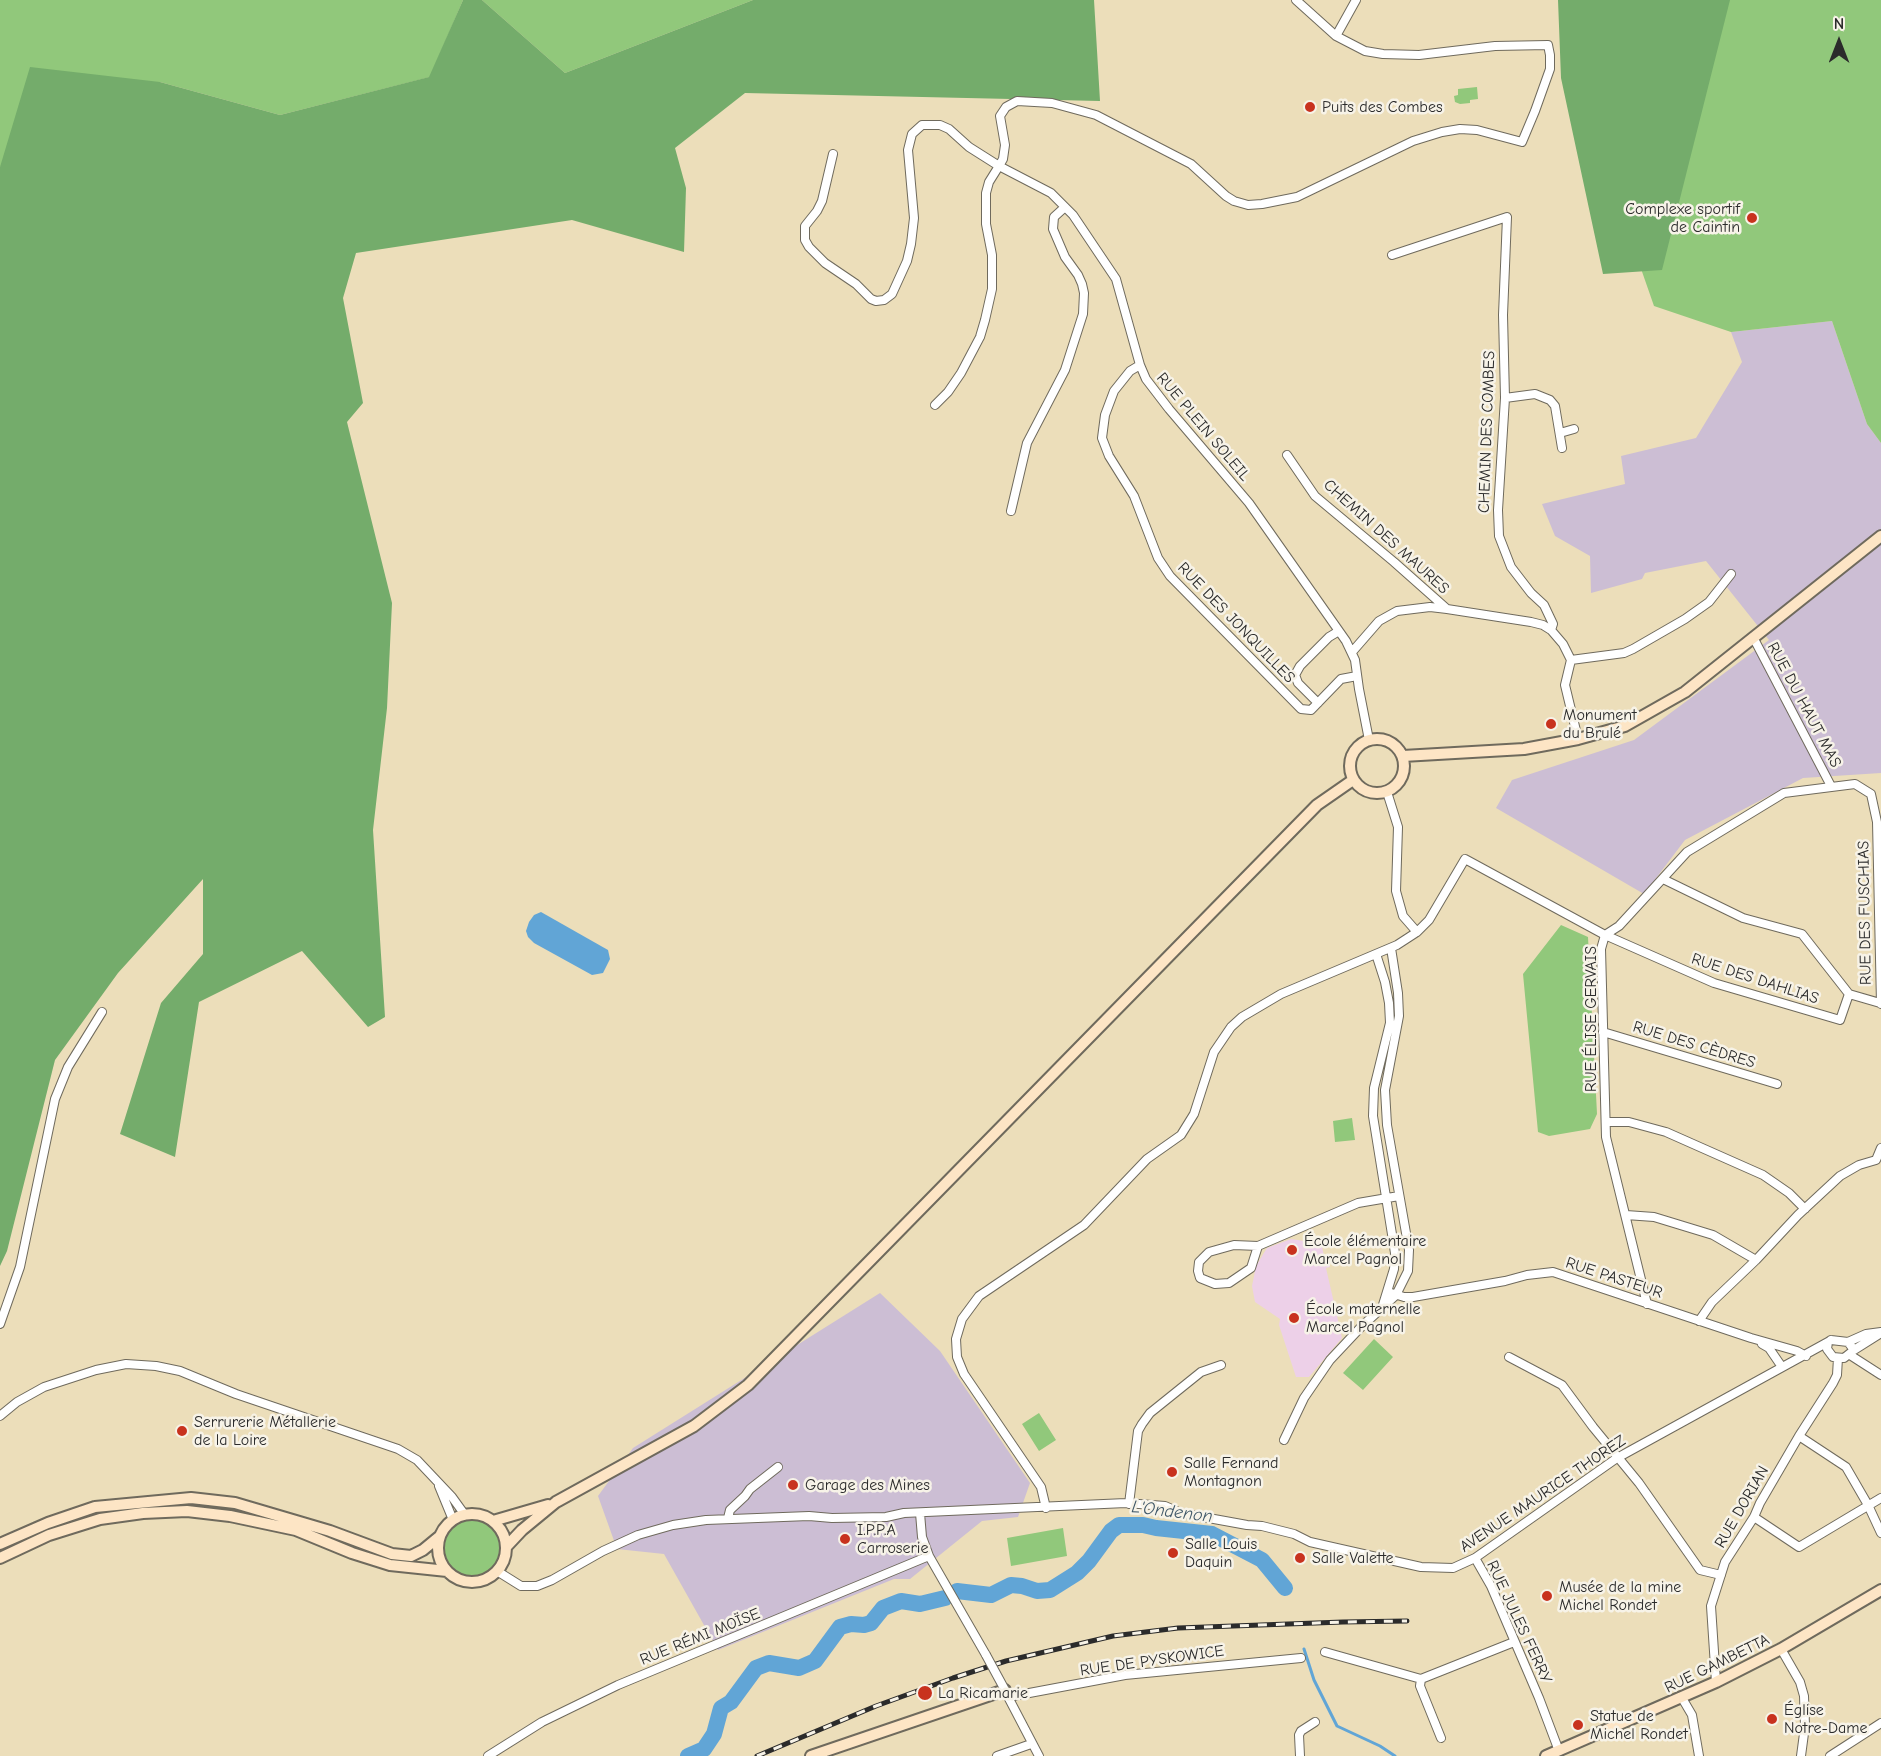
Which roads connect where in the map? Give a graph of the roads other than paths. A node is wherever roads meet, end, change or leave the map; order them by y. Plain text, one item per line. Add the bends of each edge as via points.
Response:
1 (1296, 0) edge
2 (1356, 0) edge
3 (1336, 36) junction
4 (833, 154) dead end
5 (999, 166) junction
6 (1065, 207) junction
7 (1392, 255) dead end
8 (1140, 365) junction
9 (1505, 398) junction
10 (935, 405) dead end
11 (1574, 429) dead end
12 (1560, 433) junction
13 (1562, 448) dead end
14 (1287, 455) dead end
15 (1011, 511) dead end
16 (1881, 536) edge
17 (1731, 574) dead end
18 (1447, 609) junction
19 (1551, 630) junction
20 (1339, 631) junction
21 (1753, 637) junction
22 (1352, 652) junction
23 (1571, 660) junction
24 (1357, 675) junction
25 (1318, 703) junction
26 (1578, 739) junction
27 (1369, 740) junction
28 (1403, 756) junction
29 (1353, 780) junction
30 (1831, 786) junction
31 (1387, 792) junction
32 (1879, 820) edge
33 (1664, 879) junction
34 (1417, 932) junction
35 (1605, 935) junction
36 (1391, 948) junction
37 (1376, 954) junction
38 (1849, 994) junction
39 (1880, 1004) edge
40 (102, 1012) dead end
41 (1603, 1032) junction
42 (1777, 1084) dead end
43 (1606, 1122) junction
44 (1881, 1148) edge
45 (1399, 1196) junction
46 (1386, 1198) junction
47 (1805, 1209) junction
48 (1626, 1215) junction
49 (1258, 1246) junction
50 (1756, 1260) junction
51 (1392, 1294) junction
52 (1647, 1304) junction
53 (1699, 1321) junction
54 (0, 1324) edge
55 (1881, 1333) edge
56 (1751, 1338) junction
57 (1828, 1342) junction
58 (1848, 1342) junction
59 (1852, 1352) junction
60 (1830, 1354) junction
61 (1806, 1356) junction
62 (1509, 1357) dead end
63 (1838, 1358) junction
64 (1221, 1365) dead end
65 (1782, 1367) junction
66 (1881, 1375) edge
67 (0, 1416) edge
68 (1799, 1436) junction
69 (1284, 1440) dead end
70 (1617, 1458) junction
71 (778, 1467) dead end
72 (439, 1485) junction
73 (1881, 1498) edge
74 (556, 1502) junction
75 (1129, 1504) junction
76 (1868, 1505) junction
77 (1046, 1508) junction
78 (920, 1513) junction
79 (465, 1515) junction
80 (1754, 1517) junction
81 (728, 1518) junction
82 (453, 1520) junction
83 (493, 1521) junction
84 (1881, 1533) edge
85 (440, 1536) junction
86 (0, 1544) edge
87 (506, 1547) junction
88 (929, 1556) junction
89 (0, 1558) edge
90 (1475, 1558) junction
91 (447, 1571) junction
92 (497, 1571) junction
93 (1721, 1575) junction
94 (1881, 1590) edge
95 (1514, 1642) junction
96 (1781, 1649) junction
97 (1325, 1652) dead end
98 (1301, 1658) dead end
99 (1421, 1679) junction
100 (1716, 1682) junction
101 (1006, 1694) junction
102 (1682, 1698) junction
103 (1315, 1722) dead end
104 (1881, 1723) edge
105 (1441, 1738) dead end
106 (1031, 1743) junction
107 (1559, 1751) junction
108 (488, 1756) edge
109 (812, 1756) edge
110 (998, 1756) edge
111 (1039, 1756) edge
112 (1300, 1756) edge
113 (1546, 1756) edge
114 (1699, 1756) edge
115 (1801, 1756) edge
116 (1830, 1756) edge

1 - 3 street
2 - 3 street
3 - 5 street via 1365,51 1400,56 1548,45 1550,69 1522,142 1478,130 1442,132 1413,141 1297,197 1262,204 1234,201 1191,164 1104,118 1052,103 1017,101 1006,107 1000,116 1005,145
4 - 5 street, RUE PLEIN SOLEIL via 822,201 806,226 806,240 825,263 876,301 892,294 911,244 913,204 908,150 912,134 922,125 940,125
5 - 6 street, RUE PLEIN SOLEIL via 1041,187
5 - 10 street via 986,193 992,289 985,320 960,374
6 - 8 street, RUE PLEIN SOLEIL via 1116,279
6 - 15 street via 1054,218 1053,229 1082,284 1083,314 1065,369 1027,443
7 - 9 street, CHEMIN DES COMBES via 1507,217
8 - 20 street, RUE PLEIN SOLEIL via 1168,409 1249,503
8 - 25 street, RUE DES JONQUILLES via 1114,391 1102,438 1108,456 1134,496 1158,558 1170,576 1301,709 1311,710
9 - 12 street via 1535,394 1550,400 1555,406
9 - 19 street, CHEMIN DES COMBES via 1499,536 1515,573 1544,605 1553,624
11 - 12 street
12 - 13 street
14 - 18 street, CHEMIN DES MAURES via 1315,496
16 - 21 main road
17 - 23 street via 1709,602 1633,649
18 - 19 street, CHEMIN DES MAURES via 1531,621
18 - 22 street via 1397,611 1379,621
19 - 23 street, CHEMIN DES COMBES
20 - 22 street, RUE PLEIN SOLEIL
20 - 25 street via 1295,675
21 - 26 main road via 1685,692 1625,726
21 - 30 street, RUE DU HAUT MAS
22 - 24 street, RUE PLEIN SOLEIL
23 - 26 street via 1565,685
24 - 25 street via 1341,680
24 - 27 street, RUE PLEIN SOLEIL
26 - 28 main road via 1524,748
27 - 28 main road via 1387,740
27 - 29 main road via 1358,746 1352,756
28 - 31 main road via 1404,774
29 - 31 main road via 1368,792
29 - 74 main road via 1317,805 748,1385 694,1426
30 - 32 street, RUE ÉLISE GERVAIS via 1855,784 1871,794
30 - 33 street, RUE ÉLISE GERVAIS via 1784,793 1688,852
31 - 34 street via 1398,827 1396,891 1403,916
32 - 39 street, RUE DES FUSCHIAS
33 - 35 street, RUE ÉLISE GERVAIS via 1619,926
33 - 38 street via 1743,918 1802,934
34 - 35 street via 1429,920 1465,859
34 - 36 street
35 - 38 street, RUE DES DAHLIAS via 1714,983 1839,1020
35 - 41 street, RUE ÉLISE GERVAIS via 1601,949
36 - 37 street
36 - 45 street via 1399,1016 1385,1090
37 - 46 street via 1385,981 1390,1023 1374,1088 1373,1116
37 - 77 street via 1281,994 1242,1017 1214,1052 1194,1114 1181,1136 1147,1159 1084,1225 980,1296 962,1319 956,1339 957,1357 964,1374 1041,1487
38 - 39 street
40 - 54 street via 68,1067 55,1099 20,1267
41 - 42 street, RUE DES CÈDRES
41 - 43 street, RUE ÉLISE GERVAIS
43 - 47 street via 1629,1122 1666,1131 1763,1175
43 - 48 street, RUE ÉLISE GERVAIS via 1606,1137
44 - 47 street via 1876,1160 1839,1176
45 - 46 street
45 - 51 street via 1408,1271
46 - 49 street via 1358,1203
46 - 51 street via 1395,1252
47 - 50 street
48 - 50 street via 1654,1217 1713,1235
48 - 52 street, RUE ÉLISE GERVAIS
49 - 49 street via 1234,1245 1209,1252 1199,1262 1200,1278 1215,1284 1229,1283 1251,1268
50 - 53 street via 1712,1302
51 - 52 street, RUE PASTEUR via 1413,1297 1553,1272
51 - 69 street via 1330,1360 1304,1398
52 - 53 street, RUE PASTEUR
53 - 56 street, RUE PASTEUR
55 - 58 street
55 - 59 street
56 - 61 street, RUE PASTEUR
56 - 65 street, RUE PASTEUR via 1769,1348
57 - 58 street
57 - 60 street
57 - 61 street, AVENUE MAURICE THOREZ
58 - 59 street
59 - 63 street
59 - 66 street
60 - 61 street, AVENUE MAURICE THOREZ
60 - 63 street
61 - 65 street, AVENUE MAURICE THOREZ
62 - 70 street via 1562,1385
63 - 68 street, RUE DORIAN via 1837,1375
64 - 75 street via 1201,1372 1142,1424
65 - 70 street, AVENUE MAURICE THOREZ
67 - 72 street via 37,1391 96,1370 156,1366 180,1371 398,1449 417,1460
68 - 76 street via 1846,1467
68 - 80 street, RUE DORIAN
70 - 90 street, AVENUE MAURICE THOREZ
70 - 93 street via 1700,1570
71 - 81 street via 750,1489 730,1510
72 - 79 street
72 - 82 street
73 - 76 street
74 - 83 main road
74 - 87 main road
75 - 77 street, AVENUE MAURICE THOREZ
75 - 90 street, AVENUE MAURICE THOREZ via 1165,1506 1181,1513 1262,1526 1310,1542 1421,1567 1453,1568
76 - 80 street via 1799,1547
76 - 84 street
77 - 78 street, AVENUE MAURICE THOREZ
78 - 81 street, AVENUE MAURICE THOREZ via 886,1517
78 - 88 street
79 - 82 main road
79 - 83 main road via 484,1516
80 - 93 street, RUE DORIAN
81 - 92 street, AVENUE MAURICE THOREZ via 686,1522 638,1535 537,1586 521,1586
82 - 85 main road
83 - 87 main road
85 - 86 main road via 411,1556 392,1554 235,1503 191,1498 95,1507 48,1522
85 - 91 main road via 440,1561
87 - 92 main road
88 - 101 street, bridge
88 - 108 street, RUE RÉMI MOÏSE via 618,1685 542,1722
89 - 91 main road via 49,1535 100,1519 187,1511 296,1530 390,1565
90 - 95 street, RUE JULES FERRY
91 - 92 main road via 466,1582 478,1582
93 - 100 street, RUE DORIAN via 1711,1606
94 - 96 main road, RUE GAMBETTA
95 - 99 street
95 - 107 street, RUE JULES FERRY
96 - 100 main road, RUE GAMBETTA
96 - 115 street via 1804,1696
97 - 99 street
98 - 101 street, RUE DE PYSKOWICE via 1125,1675
99 - 105 street via 1420,1686
100 - 102 main road, RUE GAMBETTA
101 - 106 street
101 - 109 main road
102 - 107 main road, RUE GAMBETTA
102 - 114 street via 1692,1714
103 - 112 street via 1299,1735
104 - 116 street
106 - 110 street
106 - 111 street
107 - 113 main road, RUE GAMBETTA

